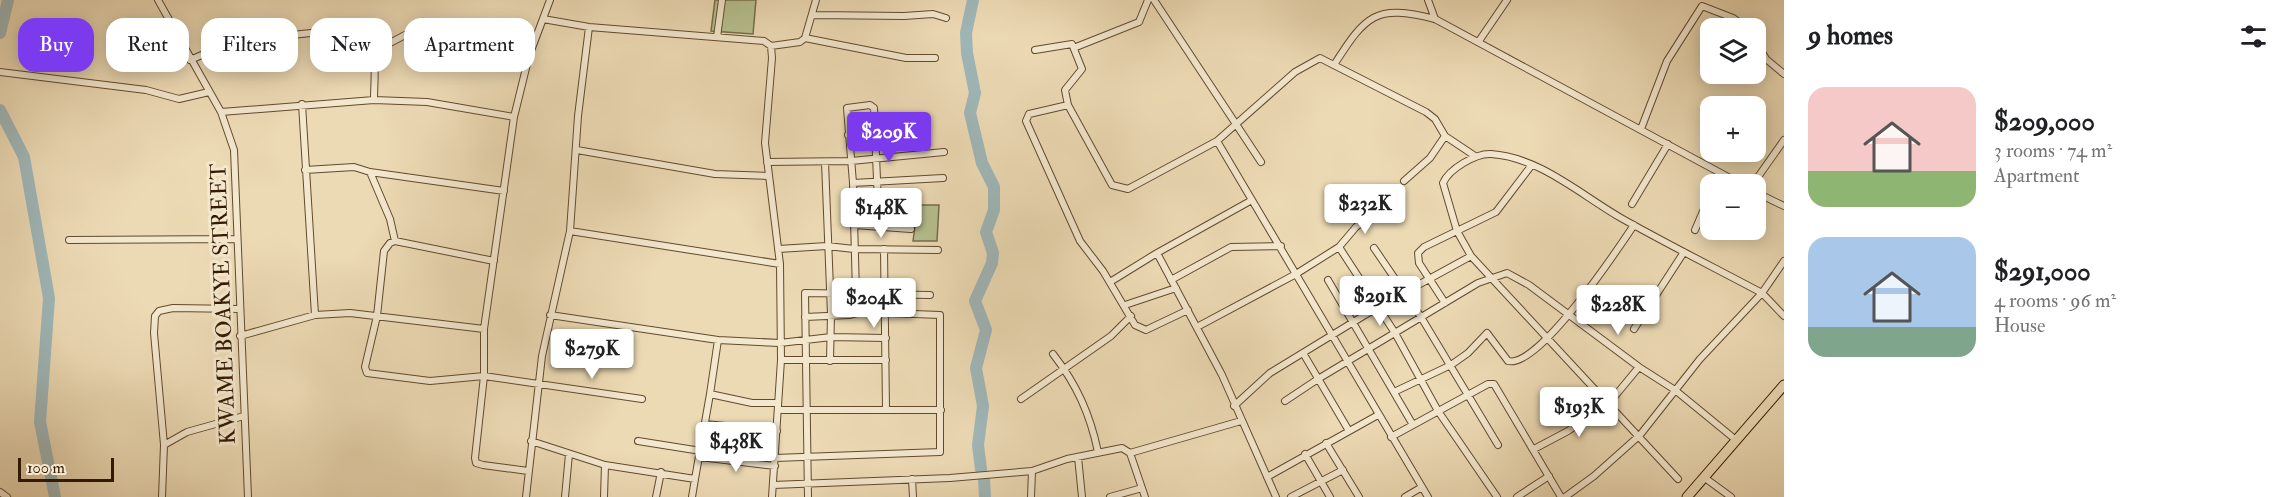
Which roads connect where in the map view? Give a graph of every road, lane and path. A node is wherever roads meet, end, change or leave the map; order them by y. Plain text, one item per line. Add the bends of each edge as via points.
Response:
1 (550, 0) edge
2 (722, 0) edge
3 (816, 0) edge
4 (1148, 0) edge
5 (1154, 0) edge
6 (1428, 0) edge
7 (1507, 0) edge
8 (161, 1) edge
9 (813, 15) junction
10 (946, 18) dead end
11 (1733, 18) edge
12 (543, 19) junction
13 (1435, 19) junction
14 (589, 27) junction
15 (310, 32) edge
16 (717, 37) junction
17 (805, 38) junction
18 (1479, 41) junction
19 (771, 46) junction
20 (1076, 47) junction
21 (1035, 50) dead end
22 (935, 58) dead end
23 (1766, 58) edge
24 (190, 60) junction
25 (1334, 64) junction
26 (1, 72) edge
27 (375, 72) edge
28 (1784, 75) edge
29 (209, 92) junction
30 (374, 100) junction
31 (302, 104) junction
32 (1068, 105) junction
33 (221, 112) junction
34 (514, 117) junction
35 (1235, 125) junction
36 (1641, 129) junction
37 (908, 130) dead end
38 (875, 132) junction
39 (848, 135) junction
40 (1445, 136) junction
41 (1784, 140) edge
42 (1217, 141) junction
43 (1668, 144) junction
44 (577, 150) junction
45 (944, 152) dead end
46 (1475, 156) junction
47 (876, 160) junction
48 (851, 161) junction
49 (767, 162) junction
50 (825, 162) junction
51 (1261, 162) dead end
52 (1531, 166) junction
53 (305, 170) junction
54 (370, 172) junction
55 (1722, 174) edge
56 (1760, 174) edge
57 (768, 176) junction
58 (943, 178) dead end
59 (878, 181) junction
60 (1404, 181) dead end
61 (853, 183) junction
62 (504, 191) junction
63 (1766, 197) edge
64 (1252, 200) junction
65 (1632, 204) dead end
66 (1784, 206) edge
67 (1379, 209) dead end
68 (1700, 218) edge
69 (854, 225) junction
70 (1634, 225) junction
71 (879, 227) junction
72 (911, 229) dead end
73 (1695, 230) dead end
74 (570, 231) junction
75 (1457, 231) junction
76 (237, 239) junction
77 (69, 240) dead end
78 (395, 241) junction
79 (827, 246) junction
80 (1281, 246) junction
81 (1339, 247) junction
82 (1374, 248) dead end
83 (778, 249) junction
84 (854, 249) junction
85 (884, 249) junction
86 (939, 250) dead end
87 (1684, 252) junction
88 (1157, 253) junction
89 (1471, 256) junction
90 (494, 261) junction
91 (1784, 261) edge
92 (780, 264) junction
93 (1296, 274) junction
94 (1490, 278) junction
95 (1430, 279) junction
96 (1172, 280) junction
97 (1328, 280) dead end
98 (1110, 282) junction
99 (1176, 288) junction
100 (1404, 292) junction
101 (1762, 292) junction
102 (829, 293) junction
103 (856, 293) junction
104 (886, 294) junction
105 (930, 295) dead end
106 (1445, 303) junction
107 (1125, 305) junction
108 (1378, 307) junction
109 (239, 309) junction
110 (1188, 310) junction
111 (831, 314) junction
112 (315, 315) junction
113 (550, 315) junction
114 (886, 315) junction
115 (1570, 315) junction
116 (377, 316) junction
117 (806, 316) junction
118 (1131, 316) junction
119 (1784, 316) edge
120 (1421, 317) junction
121 (1354, 323) junction
122 (1197, 327) junction
123 (484, 329) junction
124 (1634, 330) dead end
125 (1395, 333) junction
126 (1333, 335) junction
127 (240, 336) junction
128 (1548, 337) junction
129 (831, 338) junction
130 (886, 338) junction
131 (718, 340) junction
132 (805, 340) junction
133 (780, 343) junction
134 (1369, 348) junction
135 (1303, 353) junction
136 (1053, 354) dead end
137 (781, 360) junction
138 (886, 360) junction
139 (806, 361) junction
140 (830, 361) junction
141 (1347, 361) junction
142 (1451, 365) junction
143 (1639, 367) junction
144 (1065, 369) junction
145 (484, 376) junction
146 (1421, 378) junction
147 (1318, 379) junction
148 (539, 385) junction
149 (1784, 385) edge
150 (1675, 390) junction
151 (1394, 392) junction
152 (710, 394) junction
153 (1468, 396) junction
154 (642, 399) dead end
155 (1021, 399) dead end
156 (1286, 402) dead end
157 (1608, 402) junction
158 (778, 406) junction
159 (1234, 406) junction
160 (886, 409) junction
161 (807, 410) junction
162 (941, 410) junction
163 (1438, 411) junction
164 (1378, 415) junction
165 (244, 416) junction
166 (1241, 421) junction
167 (705, 424) junction
168 (1413, 425) junction
169 (734, 427) junction
170 (777, 431) junction
171 (1349, 431) junction
172 (1640, 435) junction
173 (1390, 437) junction
174 (1736, 440) junction
175 (531, 441) junction
176 (638, 441) dead end
177 (1326, 443) junction
178 (164, 445) junction
179 (1498, 445) dead end
180 (1534, 449) junction
181 (1098, 452) junction
182 (1130, 453) junction
183 (569, 454) junction
184 (700, 454) junction
185 (1305, 454) junction
186 (1078, 457) junction
187 (776, 458) junction
188 (807, 458) junction
189 (729, 460) junction
190 (605, 465) junction
191 (775, 466) junction
192 (1343, 470) junction
193 (528, 471) junction
194 (1032, 471) junction
195 (661, 472) junction
196 (1549, 476) junction
197 (1267, 477) junction
198 (1705, 478) junction
199 (696, 479) junction
200 (912, 479) junction
201 (1678, 479) dead end
202 (1321, 481) junction
203 (808, 484) junction
204 (773, 485) junction
205 (1422, 487) junction
206 (1142, 488) junction
207 (0, 492) edge
208 (7, 497) edge
209 (162, 497) edge
210 (248, 497) edge
211 (526, 497) edge
212 (565, 497) edge
213 (604, 497) edge
214 (656, 497) edge
215 (692, 497) edge
216 (772, 497) edge
217 (808, 497) edge
218 (913, 497) edge
219 (1031, 497) edge
220 (1082, 497) edge
221 (1110, 497) edge
222 (1145, 497) edge
223 (1276, 497) edge
224 (1291, 497) edge
225 (1330, 497) edge
226 (1359, 497) edge
227 (1405, 497) edge
228 (1428, 497) edge
229 (1497, 497) edge
230 (1517, 497) edge
231 (1563, 497) edge
232 (1687, 497) edge
233 (1731, 497) edge

1 - 12 street
2 - 16 street
3 - 9 street
4 - 20 street via 1139,22
5 - 35 street
6 - 13 street
7 - 18 street
8 - 24 street, KWAME BOAKYE STREET
9 - 10 street via 933,14
9 - 17 street
11 - 36 street via 1702,6 1667,61
12 - 14 street
12 - 34 street
13 - 18 street
13 - 25 street via 1407,12 1377,15 1352,37
14 - 16 street
14 - 44 street
15 - 24 street via 223,46
16 - 19 street
17 - 19 street
17 - 22 street via 906,58
18 - 36 street via 1544,80
19 - 49 street
20 - 21 street via 1072,44
20 - 32 street via 1082,69 1065,90
23 - 28 street
24 - 29 street, KWAME BOAKYE STREET
25 - 35 street via 1320,58 1314,60
25 - 40 street via 1426,112
26 - 29 street via 146,90 179,99
27 - 30 street
29 - 33 street, KWAME BOAKYE STREET
30 - 31 street
30 - 34 street via 427,102
31 - 33 street
31 - 53 street
32 - 42 street via 1112,185 1120,189 1128,189
32 - 98 street via 1029,114 1026,121 1080,241
33 - 76 street, KWAME BOAKYE STREET via 234,150
34 - 62 street
35 - 42 street
35 - 51 street
36 - 43 street
37 - 38 street
38 - 39 street
38 - 39 street via 872,106 854,106 845,112
38 - 47 street
39 - 48 street
40 - 46 street
40 - 60 street via 1430,158
41 - 56 street
42 - 64 street
43 - 55 street
43 - 65 street
44 - 57 street via 715,174
44 - 74 street
45 - 47 street
46 - 52 street via 1503,155
46 - 75 street via 1445,177 1443,183
47 - 48 street
47 - 59 street
48 - 50 street
48 - 61 street
49 - 50 street
49 - 57 street
50 - 79 street
52 - 70 street
52 - 75 street via 1496,212
53 - 54 street via 354,167
53 - 112 street
54 - 62 street
54 - 78 street
57 - 83 street
58 - 59 street
59 - 61 street
59 - 71 street
61 - 69 street
62 - 90 street
63 - 66 street
64 - 80 street
64 - 88 street
67 - 81 street
68 - 73 street
69 - 71 street
69 - 84 street
70 - 87 street
70 - 115 street
71 - 72 street
74 - 92 street
74 - 113 street
75 - 89 street
75 - 95 street via 1418,253 1419,263
76 - 77 street
76 - 109 street, KWAME BOAKYE STREET
78 - 90 street
78 - 116 street via 384,251
79 - 83 street
79 - 84 street
79 - 102 street
80 - 93 street
80 - 96 street via 1231,247
81 - 93 street
81 - 108 street
82 - 100 street
83 - 92 street
84 - 85 street
84 - 103 street
85 - 86 street
85 - 104 street
87 - 101 street
87 - 124 street
88 - 96 street
88 - 98 street
89 - 94 street
89 - 95 street
90 - 123 street
91 - 101 street
92 - 133 street
93 - 122 street
93 - 126 street
94 - 106 street
94 - 115 street via 1502,273 1513,275
94 - 128 street
95 - 100 street
95 - 106 street
96 - 99 street
97 - 121 street
98 - 107 street
99 - 107 street
99 - 110 street
100 - 108 street
100 - 120 street
101 - 119 street
101 - 150 street
102 - 103 street
102 - 111 street
102 - 117 street via 805,293
103 - 104 street
104 - 105 street
104 - 114 street
106 - 120 street
107 - 118 street
108 - 121 street
108 - 125 street
109 - 127 street, KWAME BOAKYE STREET
109 - 178 street via 173,308 155,316
110 - 118 street via 1146,330 1140,329
110 - 122 street
111 - 114 street
111 - 117 street
111 - 129 street
112 - 116 street
112 - 127 street
113 - 131 street
113 - 148 street
114 - 130 street
114 - 162 street via 941,316
115 - 128 street
115 - 143 street
116 - 123 street
116 - 145 street via 365,367 367,374 430,381
117 - 132 street
118 - 144 street via 1111,336
120 - 125 street
120 - 142 street
121 - 126 street
121 - 134 street
122 - 159 street
123 - 145 street
125 - 134 street
125 - 146 street
126 - 135 street
126 - 141 street
127 - 165 street, KWAME BOAKYE STREET
128 - 142 street via 1512,362 1487,333
128 - 157 street
129 - 130 street
129 - 132 street
129 - 140 street
130 - 138 street
131 - 133 street
131 - 152 street
132 - 133 street
132 - 139 street
133 - 137 street
134 - 141 street
134 - 151 street
135 - 147 street
135 - 159 street via 1270,374
136 - 144 street
137 - 139 street
137 - 158 street
138 - 140 street
138 - 160 street
139 - 140 street
139 - 161 street
141 - 147 street
141 - 164 street
142 - 146 street
142 - 153 street
143 - 150 street
143 - 157 street
144 - 155 street
144 - 181 street via 1091,418
145 - 148 street
145 - 193 street via 476,463
146 - 151 street
146 - 163 street
147 - 156 street
147 - 171 street
148 - 154 street
148 - 175 street
149 - 174 main road
150 - 172 street
150 - 174 street
151 - 168 street
152 - 158 street
152 - 167 street
153 - 163 street
153 - 179 street
153 - 180 street via 1494,384
157 - 172 street
157 - 180 street via 1568,431
158 - 161 street
158 - 170 street
159 - 166 street
160 - 161 street
160 - 162 street
161 - 188 street
162 - 188 street via 939,454
163 - 168 street
163 - 229 street
164 - 171 street
164 - 173 street
165 - 178 street via 187,432
165 - 210 street, KWAME BOAKYE STREET
166 - 182 street
166 - 197 street
167 - 169 street
167 - 184 street
168 - 173 street
169 - 170 street
169 - 189 street
170 - 187 street
171 - 177 street
172 - 201 street
172 - 231 street via 1594,476
173 - 205 street
174 - 198 main road
175 - 183 street
175 - 193 street
176 - 184 street
177 - 185 street
177 - 192 street
178 - 209 street
180 - 196 street
181 - 182 street via 1122,448
181 - 186 street
182 - 206 street
183 - 190 street
183 - 212 street
184 - 189 street
184 - 199 street
185 - 197 street
185 - 202 street
186 - 194 street
186 - 220 street
187 - 188 street
187 - 191 street
188 - 203 street
189 - 191 street
190 - 195 street
190 - 213 street
191 - 204 street
192 - 202 street
192 - 226 street
193 - 211 street
194 - 200 street
194 - 219 street
195 - 199 street
195 - 214 street
196 - 230 street
196 - 231 street
197 - 223 street
198 - 232 main road
198 - 233 street
199 - 215 street
200 - 203 street
200 - 218 street
202 - 224 street
202 - 225 street
203 - 204 street
203 - 217 street
204 - 216 street
205 - 227 street
205 - 228 street
206 - 221 street
206 - 222 street
207 - 208 street

